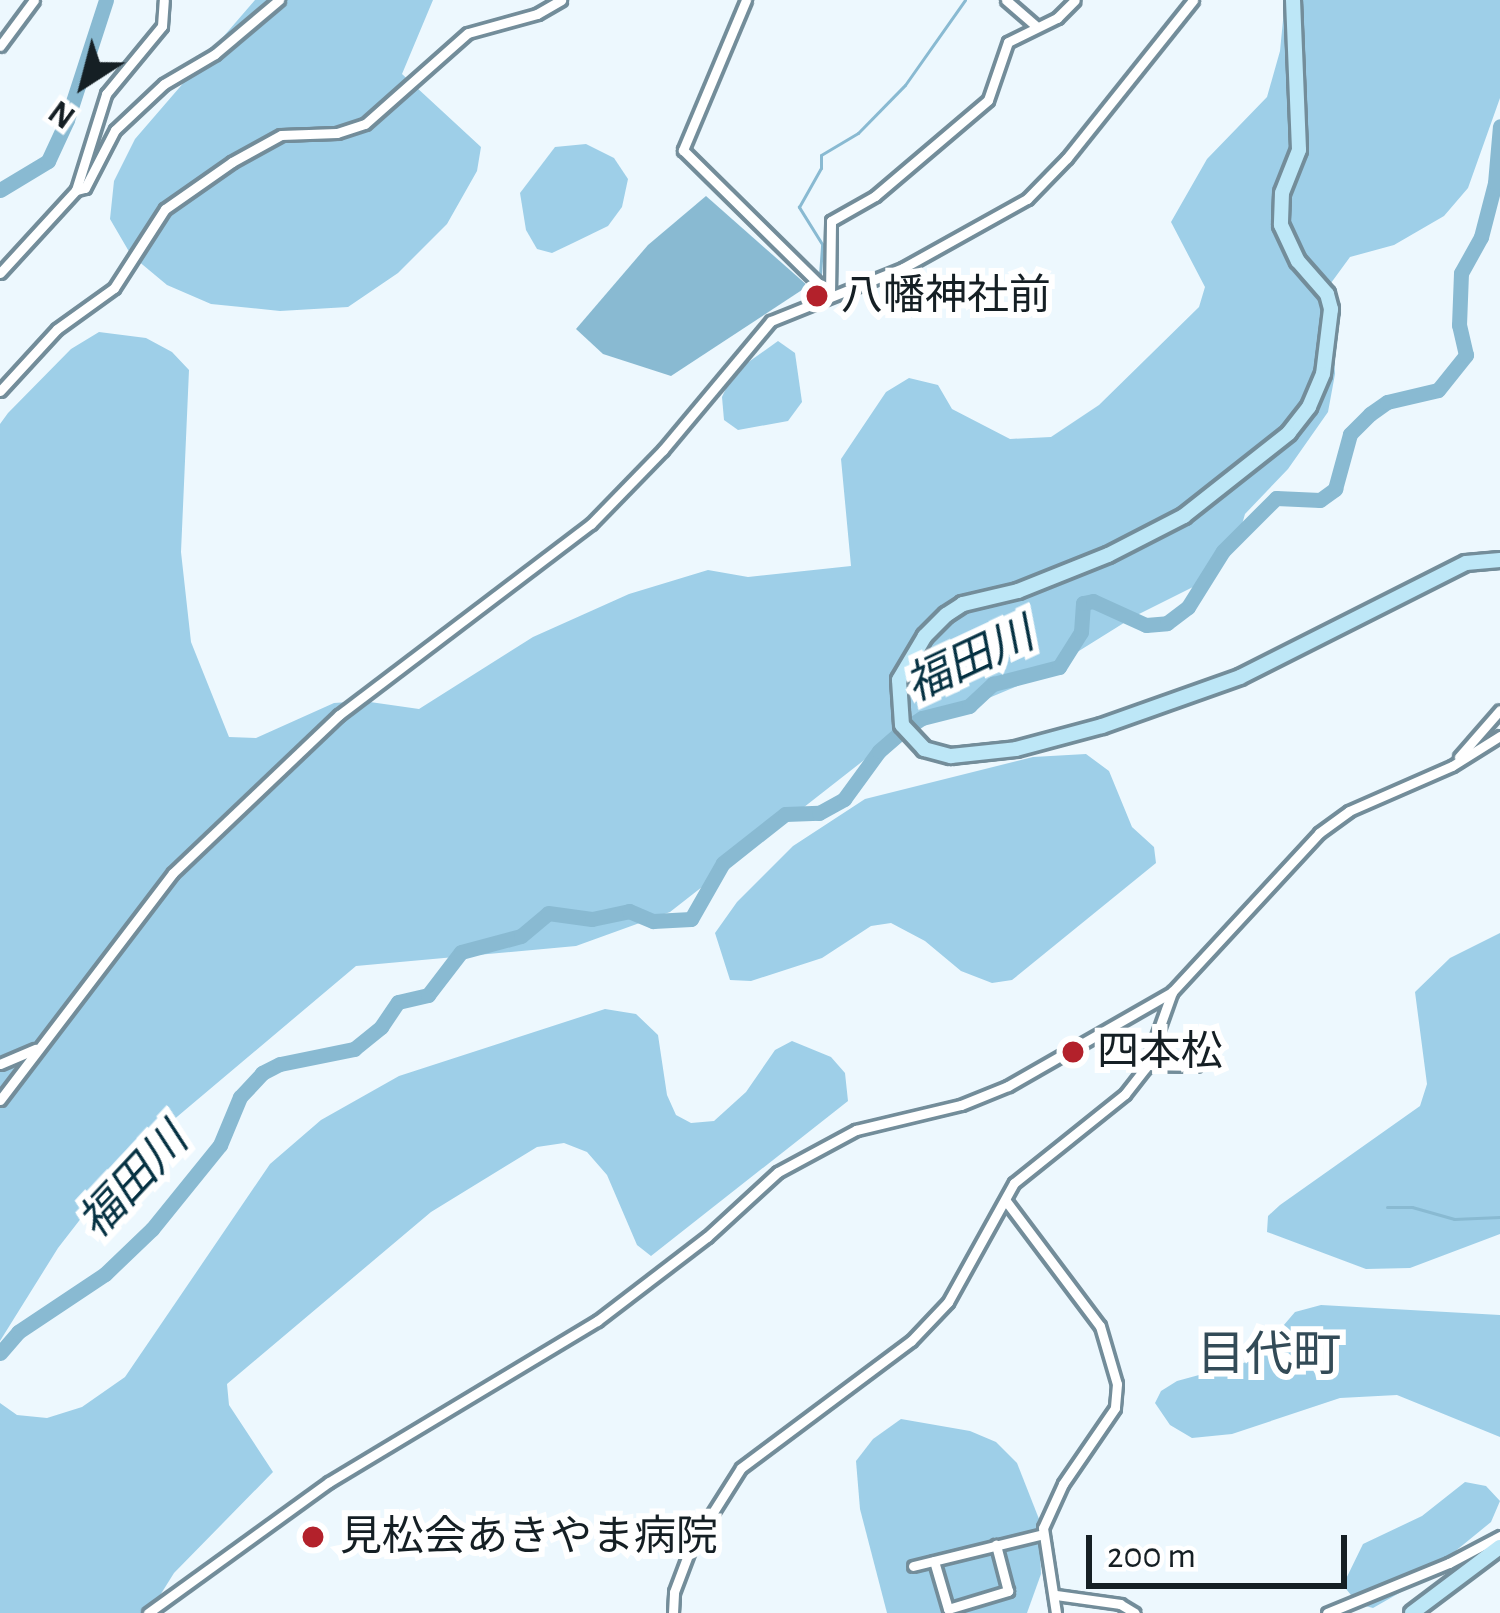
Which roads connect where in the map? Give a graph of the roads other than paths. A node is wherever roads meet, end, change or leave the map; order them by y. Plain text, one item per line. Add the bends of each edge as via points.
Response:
1 (34, 0) edge
2 (164, 0) edge
3 (279, 0) edge
4 (561, 0) edge
5 (746, 0) edge
6 (1006, 0) edge
7 (1075, 0) edge
8 (1193, 0) edge
9 (1293, 0) edge
10 (1036, 26) junction
11 (0, 46) edge
12 (76, 190) junction
13 (0, 273) edge
14 (830, 296) junction
15 (0, 391) edge
16 (1500, 560) edge
17 (1500, 710) edge
18 (1500, 736) edge
19 (1452, 766) junction
20 (1172, 992) junction
21 (37, 1049) junction
22 (0, 1064) edge
23 (1146, 1065) junction
24 (1196, 1066) dead end
25 (0, 1100) edge
26 (1006, 1201) junction
27 (1043, 1534) junction
28 (1500, 1535) edge
29 (997, 1545) junction
30 (1500, 1547) edge
31 (934, 1561) junction
32 (913, 1566) dead end
33 (1056, 1595) junction
34 (148, 1613) edge
35 (673, 1613) edge
36 (1056, 1613) edge
37 (1136, 1613) edge
38 (1327, 1613) edge
39 (1412, 1613) edge

1 - 11 street
2 - 12 street via 162,26 106,94
3 - 12 street via 132,115 85,188
4 - 15 street via 468,33 365,124 281,135 232,162 165,209 115,288 57,329
5 - 14 street via 682,150
6 - 10 street
7 - 10 street
8 - 14 street via 1027,199 903,268
9 - 16 street via 1299,150 1282,194 1281,225 1330,309 1323,374 1309,407 1289,433 1184,516 1108,555 946,615 908,662 897,695 902,725 924,749 951,756 1102,726 1240,677 1466,563
10 - 14 street via 1008,42 988,100 874,196 831,221
12 - 13 street
14 - 21 street via 771,321 591,524 339,715 172,873
17 - 19 street
18 - 19 street
19 - 20 street via 1349,811 1319,833
20 - 23 street
20 - 34 street via 1008,1086 961,1106 856,1130 778,1172 597,1321 329,1482
21 - 22 street
21 - 25 street
23 - 24 street
23 - 26 street via 1125,1094 1014,1183
26 - 27 street via 1100,1326 1117,1384 1115,1408 1064,1484
26 - 35 street via 948,1302 911,1341 741,1468 692,1547
27 - 29 street
27 - 33 street
28 - 38 street
29 - 31 street
29 - 31 street via 1008,1591 948,1609
30 - 39 street
31 - 32 street
33 - 36 street
33 - 37 street

